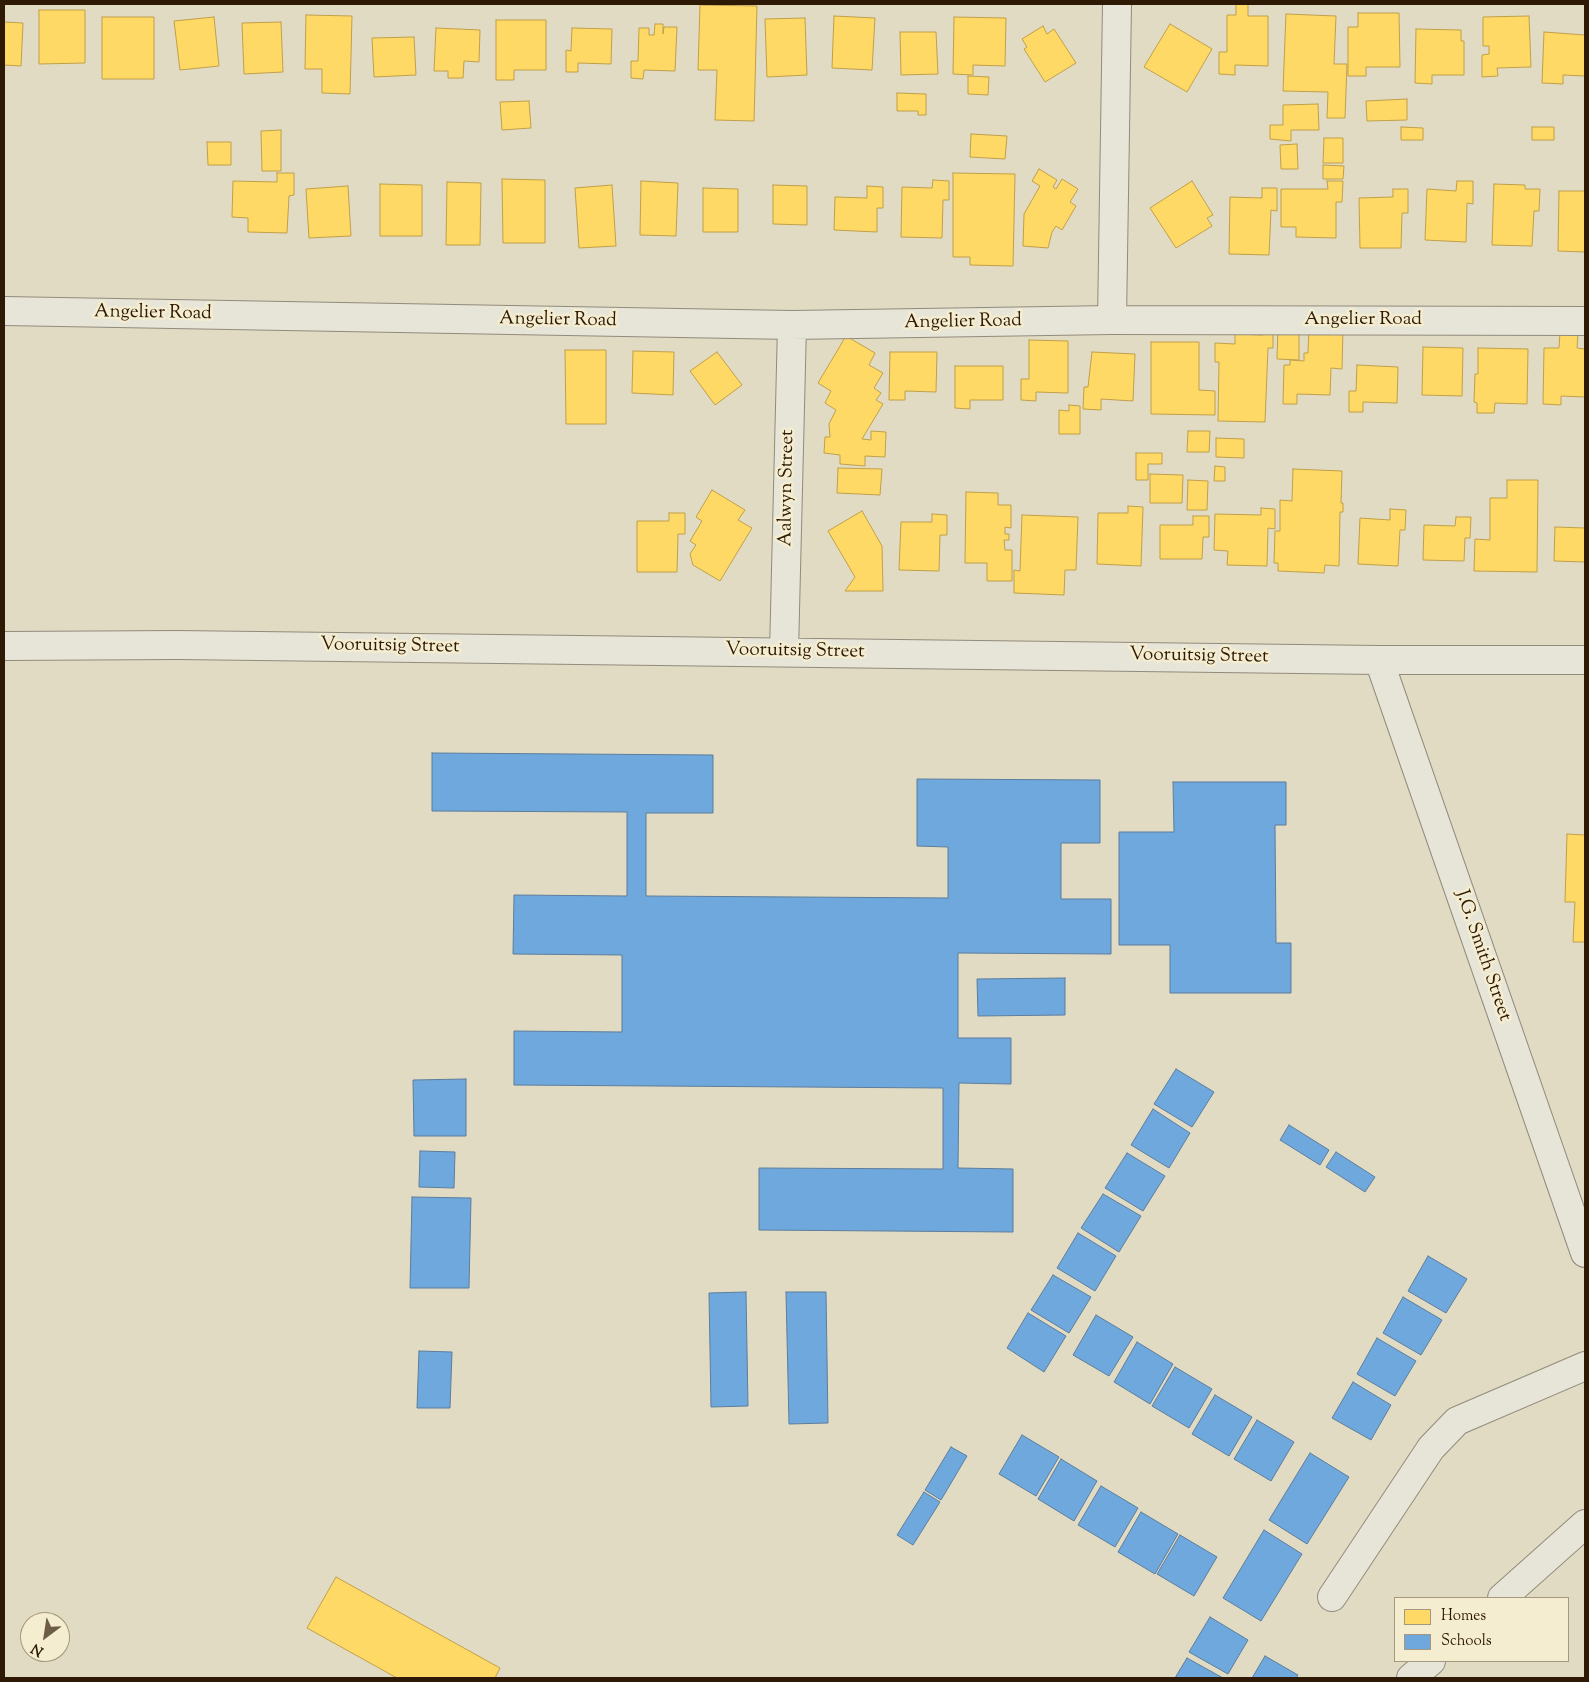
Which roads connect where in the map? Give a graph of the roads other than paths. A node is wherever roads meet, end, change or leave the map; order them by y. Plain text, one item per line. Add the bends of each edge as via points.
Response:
1 (1117, 4) edge
2 (4, 311) edge
3 (1112, 320) junction
4 (1585, 321) edge
5 (792, 325) junction
6 (4, 646) edge
7 (784, 652) junction
8 (1379, 660) junction
9 (1585, 660) edge
10 (1585, 1253) edge
11 (1585, 1366) edge
12 (1585, 1524) edge
13 (1332, 1597) dead end
14 (1503, 1597) edge
15 (1430, 1662) edge
16 (1411, 1678) edge

1 - 3 street
2 - 5 street, Angelier Road
3 - 4 street, Angelier Road
3 - 5 street, Angelier Road
5 - 7 street, Aalwyn Street
6 - 7 street, Vooruitsig Street
7 - 8 street, Vooruitsig Street
8 - 9 street, Vooruitsig Street
8 - 10 street, J.G. Smith Street
11 - 13 street via 1457,1421 1431,1448
12 - 14 street
15 - 16 street

